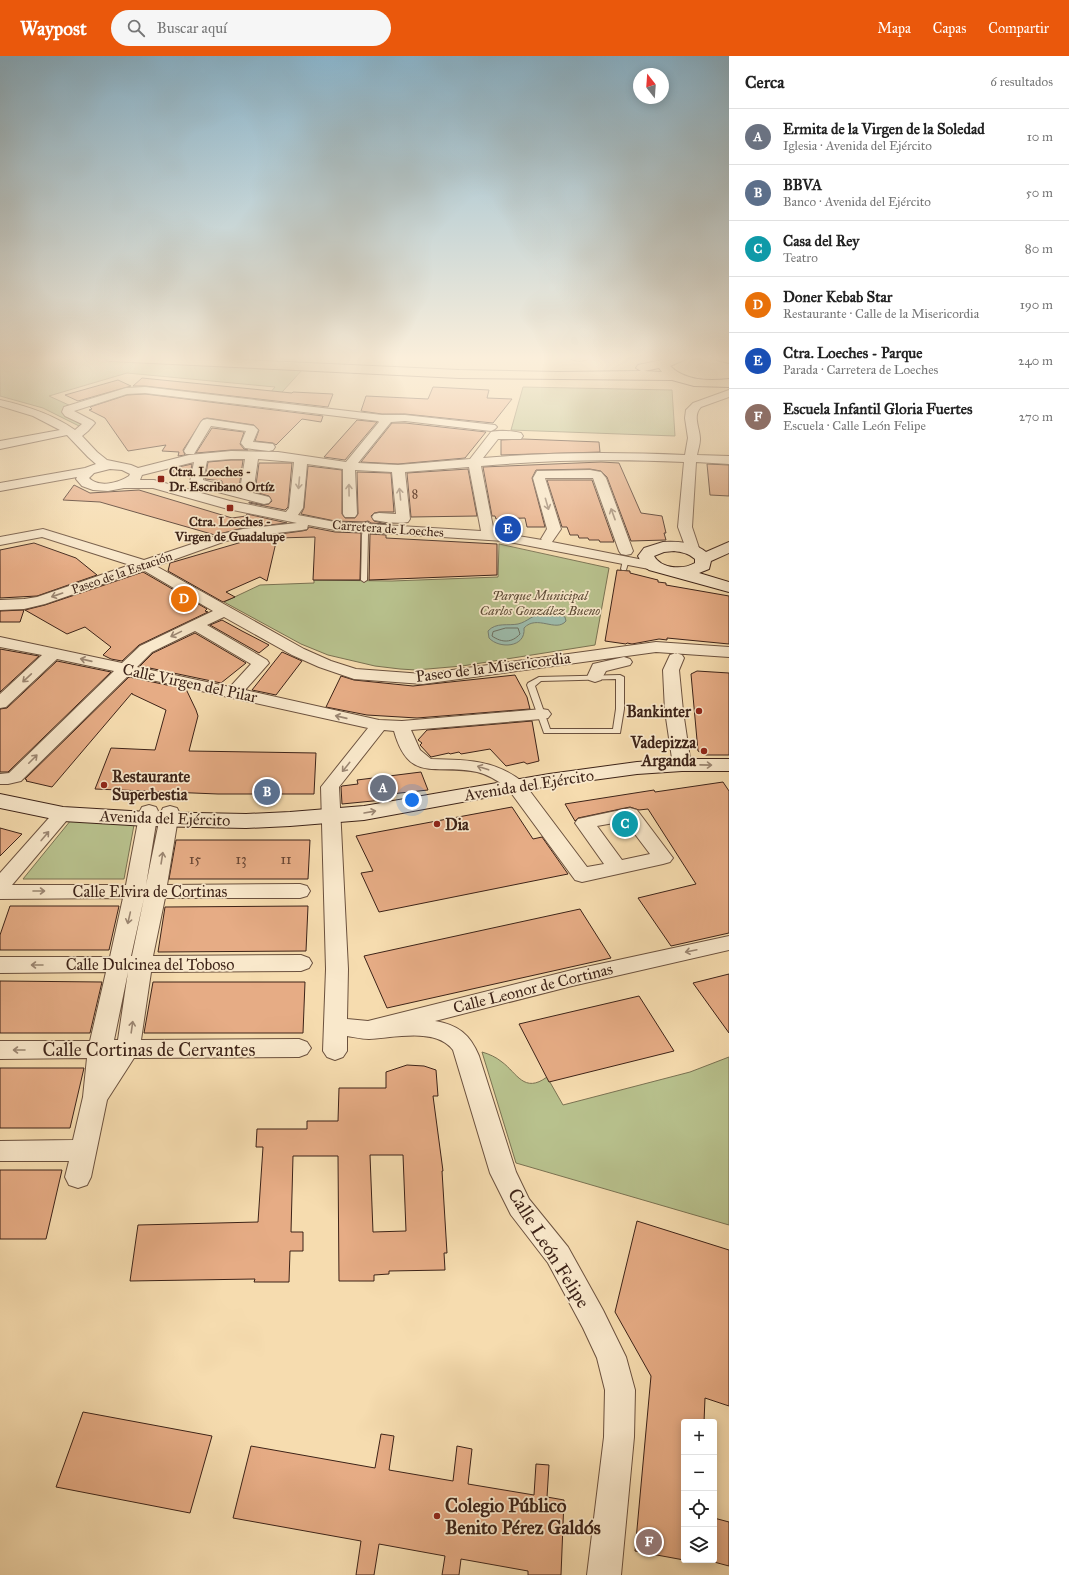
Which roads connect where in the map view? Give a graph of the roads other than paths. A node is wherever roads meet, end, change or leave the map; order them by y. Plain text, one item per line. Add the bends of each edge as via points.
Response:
1 (55, 428) edge
2 (85, 428) edge
3 (204, 428) edge
4 (249, 428) edge
5 (380, 428) edge
6 (685, 428) edge
7 (692, 428) edge
8 (69, 434) junction
9 (517, 436) dead end
10 (0, 445) edge
11 (190, 451) dead end
12 (252, 455) junction
13 (201, 458) junction
14 (685, 458) junction
15 (301, 459) junction
16 (729, 460) edge
17 (351, 462) junction
18 (474, 462) junction
19 (110, 466) junction
20 (398, 469) junction
21 (86, 473) junction
22 (136, 474) junction
23 (125, 484) junction
24 (0, 487) edge
25 (0, 493) edge
26 (246, 496) junction
27 (292, 513) junction
28 (334, 516) junction
29 (366, 526) junction
30 (488, 531) junction
31 (548, 539) junction
32 (0, 541) edge
33 (671, 546) junction
34 (729, 547) edge
35 (652, 558) junction
36 (700, 558) junction
37 (626, 560) junction
38 (145, 565) junction
39 (679, 572) junction
40 (364, 580) dead end
41 (729, 582) edge
42 (729, 587) edge
43 (0, 605) edge
44 (224, 612) junction
45 (195, 625) junction
46 (0, 635) edge
47 (0, 642) edge
48 (50, 652) junction
49 (729, 652) edge
50 (676, 658) junction
51 (729, 662) edge
52 (124, 669) junction
53 (595, 677) junction
54 (234, 693) junction
55 (0, 703) edge
56 (542, 714) junction
57 (379, 725) junction
58 (402, 726) junction
59 (682, 765) junction
60 (729, 765) edge
61 (1, 783) edge
62 (516, 786) junction
63 (0, 801) edge
64 (63, 814) junction
65 (159, 815) junction
66 (331, 816) junction
67 (610, 870) dead end
68 (0, 886) edge
69 (135, 891) junction
70 (156, 891) junction
71 (300, 891) dead end
72 (0, 892) edge
73 (729, 943) edge
74 (301, 963) dead end
75 (118, 964) junction
76 (141, 964) junction
77 (0, 965) edge
78 (336, 1026) junction
79 (368, 1030) junction
80 (299, 1048) dead end
81 (128, 1049) junction
82 (0, 1050) edge
83 (100, 1050) junction
84 (335, 1051) dead end
85 (95, 1097) junction
86 (84, 1150) junction
87 (0, 1151) edge
88 (78, 1177) dead end
89 (604, 1575) edge

1 - 8 street
2 - 8 street
3 - 11 street
4 - 17 street via 252,430 247,443 249,445 300,450
5 - 17 street
6 - 14 street
7 - 14 street via 694,438
8 - 10 street
8 - 19 street via 92,456
8 - 21 street via 90,466
9 - 18 street via 495,435
12 - 13 street
12 - 15 street
12 - 26 street
13 - 22 street via 155,466
13 - 26 street, Carretera de Loeches via 196,482
14 - 16 street
14 - 18 street via 516,459
14 - 33 street via 678,522 680,538
14 - 36 street via 685,527
15 - 17 street
15 -> 27 street
17 - 20 street
28 -> 17 street
18 - 20 street
18 - 30 street
19 - 21 street
19 - 22 street, Carretera de Loeches via 127,467
28 -> 20 street, Carretera de Loeches via 403,519
21 - 23 street, Carretera de Loeches via 84,482 97,487
21 - 24 street
21 - 25 street
22 - 23 street via 135,478
22 - 27 street, Carretera de Loeches via 234,502
23 - 27 street, Carretera de Loeches via 154,484 228,505
26 - 27 street, Carretera de Loeches
27 - 28 street, Carretera de Loeches
28 - 29 street, Carretera de Loeches
28 - 38 street, Paseo de la Estación via 222,538
29 - 30 street, Carretera de Loeches
29 - 37 street, Carretera de Loeches via 504,537
29 - 40 lane
30 - 31 street, Carretera de Loeches
31 - 37 street, Carretera de Loeches via 599,550
37 -> 31 street via 597,475 541,474 539,478 554,529
32 - 38 street, Paseo de la Misericordia via 43,533
33 - 35 street via 663,547
33 - 36 street
34 - 36 street
35 - 37 street, Carretera de Loeches
35 - 39 street via 665,570
36 - 39 street via 691,571
36 - 41 street via 712,574
38 -> 43 street, Paseo de la Estación via 40,601
38 - 44 street, Paseo de la Misericordia
39 - 42 street
44 - 45 street
44 - 49 street, Paseo de la Misericordia via 298,652 354,674 423,679 656,647
45 -> 52 street via 146,649
45 - 54 street via 261,663
46 - 48 street via 33,635 48,639
47 - 48 street, Calle Virgen del Pilar
52 -> 48 street, Calle Virgen del Pilar
48 -> 55 street
50 - 51 street
50 - 53 street via 619,662 599,667
50 - 59 street via 671,670
52 - 54 street, Calle Virgen del Pilar
61 -> 52 street via 15,777
53 - 56 lane via 538,679 531,686
53 - 56 lane via 620,677 617,732 547,731
57 -> 54 street, Calle Virgen del Pilar
56 - 58 street, Calle Virgen del Pilar
57 - 58 street, Calle Virgen del Pilar
57 -> 66 street via 330,786
62 -> 58 street via 505,776 478,766 426,764 412,752 403,736
59 -> 60 street, Avenida del Ejército
59 - 62 street, Avenida del Ejército via 637,768
61 - 65 street, Avenida del Ejército via 33,800
66 -> 62 street, Avenida del Ejército via 364,813
62 - 67 street via 582,874
63 - 64 street, Avenida del Ejército
64 - 65 street, Avenida del Ejército
68 -> 64 street
65 - 66 street, Avenida del Ejército via 246,820
65 - 69 street
70 -> 65 street
66 - 78 street via 337,969
69 - 70 street, Calle Elvira de Cortinas
72 -> 69 street, Calle Elvira de Cortinas
69 -> 75 street
70 - 71 street, Calle Elvira de Cortinas
70 - 76 street
73 -> 79 street, Calle Leonor de Cortinas via 572,978
74 - 76 street, Calle Dulcinea del Toboso
75 - 76 street, Calle Dulcinea del Toboso
75 -> 77 street, Calle Dulcinea del Toboso
75 - 83 street
81 -> 76 street
78 - 79 street, Calle Leonor de Cortinas
78 - 84 street
79 - 89 street, Calle León Felipe via 408,1028 445,1033 458,1041 467,1056 503,1173 520,1207 558,1255 611,1357 620,1390 619,1437
80 - 81 street, Calle Cortinas de Cervantes
81 - 83 street, Calle Cortinas de Cervantes
81 - 85 street
83 -> 82 street, Calle Cortinas de Cervantes
83 - 85 street
85 - 86 street
86 - 87 street
86 - 88 street

